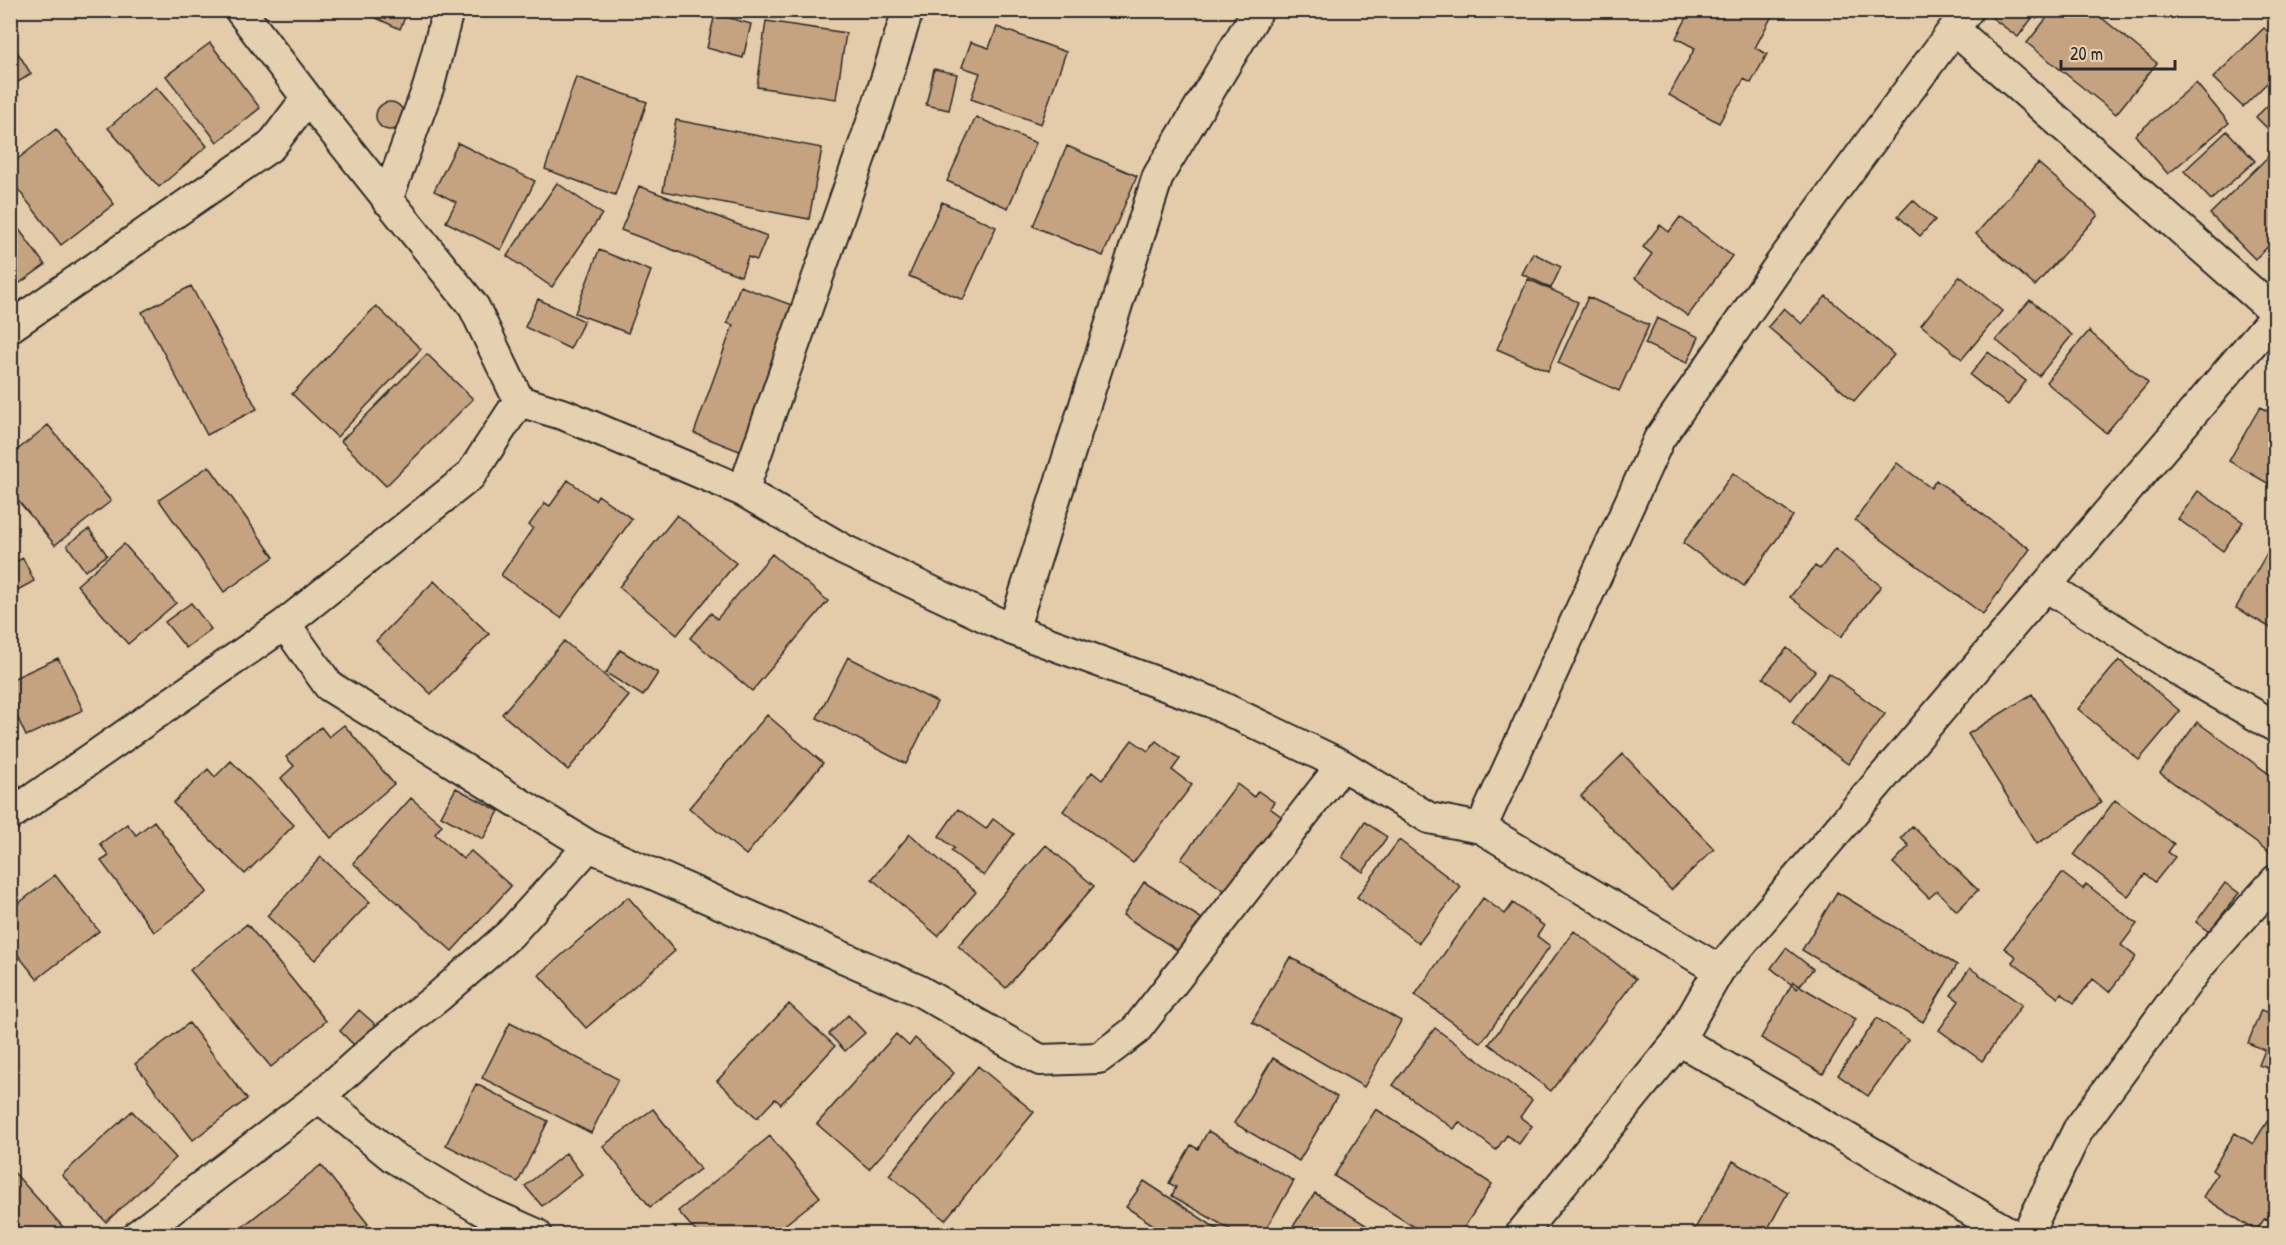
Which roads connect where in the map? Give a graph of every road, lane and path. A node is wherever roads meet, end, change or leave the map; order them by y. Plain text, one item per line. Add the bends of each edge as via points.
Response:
1 (240, 10) edge
2 (448, 10) edge
3 (908, 10) edge
4 (1258, 10) edge
5 (1961, 20) edge
6 (307, 98) junction
7 (387, 200) junction
8 (2276, 314) edge
9 (10, 327) edge
10 (519, 402) junction
11 (743, 491) junction
12 (2046, 586) junction
13 (285, 624) junction
14 (1013, 630) junction
15 (2276, 727) edge
16 (1342, 765) junction
17 (10, 815) edge
18 (1481, 828) junction
19 (589, 846) junction
20 (2276, 880) edge
21 (1719, 970) junction
22 (1680, 1040) junction
23 (319, 1097) junction
24 (139, 1234) edge
25 (536, 1234) edge
26 (1521, 1234) edge
27 (2011, 1234) edge
28 (2027, 1234) edge

1 - 6 street
2 - 7 street via 429,85
3 - 11 street
4 - 14 street via 1158,176
5 - 8 street
5 - 18 street via 1781,263 1659,439
6 - 7 street
6 - 9 street via 271,146
7 - 10 street via 474,307
8 - 12 street
10 - 11 street via 565,415
10 - 13 street via 470,476
11 - 14 street via 844,550
12 - 15 street
12 - 21 street
13 - 17 street
13 - 19 street via 329,686
14 - 16 street via 1211,702
16 - 18 street via 1429,818
16 - 19 street via 1135,1031 1099,1058 1040,1060 918,990
18 - 21 street
19 - 23 street via 510,934
20 - 28 street via 2199,966 2078,1130
21 - 22 street
22 - 26 street
22 - 27 street
23 - 24 street
23 - 25 street via 393,1157 482,1210

